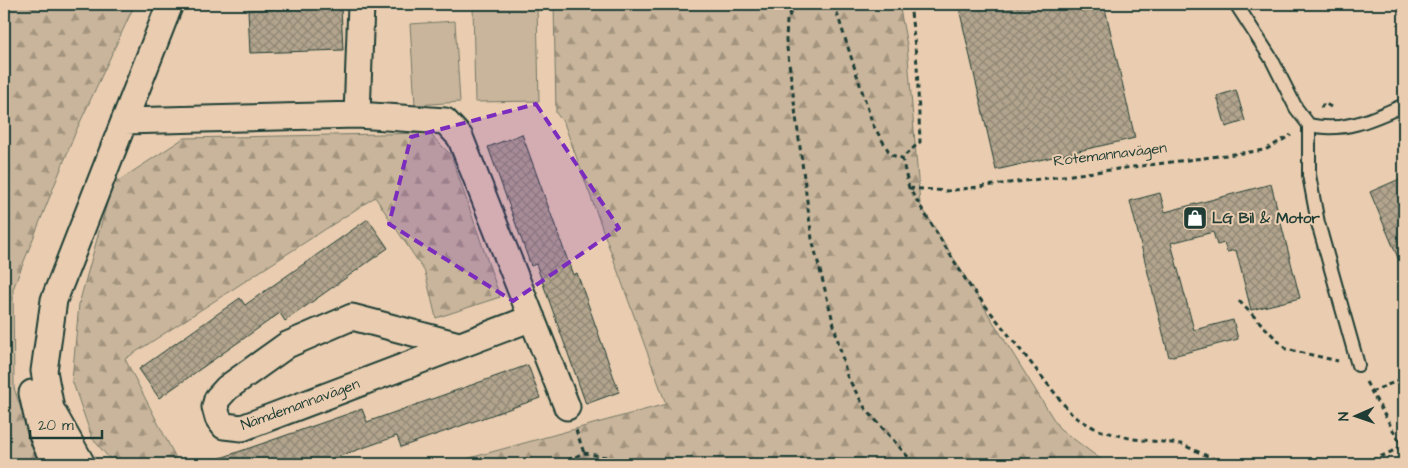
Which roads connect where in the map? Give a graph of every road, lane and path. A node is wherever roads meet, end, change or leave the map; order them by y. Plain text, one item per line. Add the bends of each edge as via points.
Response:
1 (170, 4) edge
2 (361, 4) edge
3 (795, 4) edge
4 (834, 4) edge
5 (910, 4) edge
6 (1236, 4) edge
7 (1404, 105) edge
8 (357, 116) junction
9 (124, 121) junction
10 (1309, 125) junction
11 (902, 158) junction
12 (908, 188) junction
13 (95, 194) junction
14 (1239, 301) dead end
15 (532, 318) junction
16 (459, 345) junction
17 (1358, 366) junction
18 (1404, 378) edge
19 (1371, 392) junction
20 (568, 407) dead end
21 (1403, 446) edge
22 (58, 464) edge
23 (82, 464) edge
24 (559, 464) edge
25 (645, 464) edge
26 (911, 464) edge
27 (1225, 464) edge
28 (1364, 464) edge

1 - 9 street
2 - 8 street
3 - 26 path via 787,20 786,40 812,240 830,316 848,376 865,408
4 - 11 path via 872,125 891,155
5 - 11 path via 917,64 920,142
6 - 10 lane
7 - 10 lane via 1362,124 1326,129
8 - 9 street
8 - 15 street via 445,121 460,137
9 - 13 street
10 - 12 path, Rotemannavägen via 1265,150 947,191
10 - 17 lane via 1309,174 1318,223
11 - 12 path
12 - 27 path via 969,285 1073,416 1098,430 1133,439 1182,444
13 - 22 street via 41,300 33,345 30,382 37,417 51,457
13 - 23 street via 54,300 44,371 51,409
14 - 17 path via 1286,349
15 - 16 street, Nämdemannavägen
15 - 20 street
16 - 16 street, Nämdemannavägen via 242,428 224,426 218,418 217,399 227,388 288,345 352,318
17 - 19 path
18 - 19 path
19 - 21 path
21 - 28 path
24 - 25 path via 584,453

